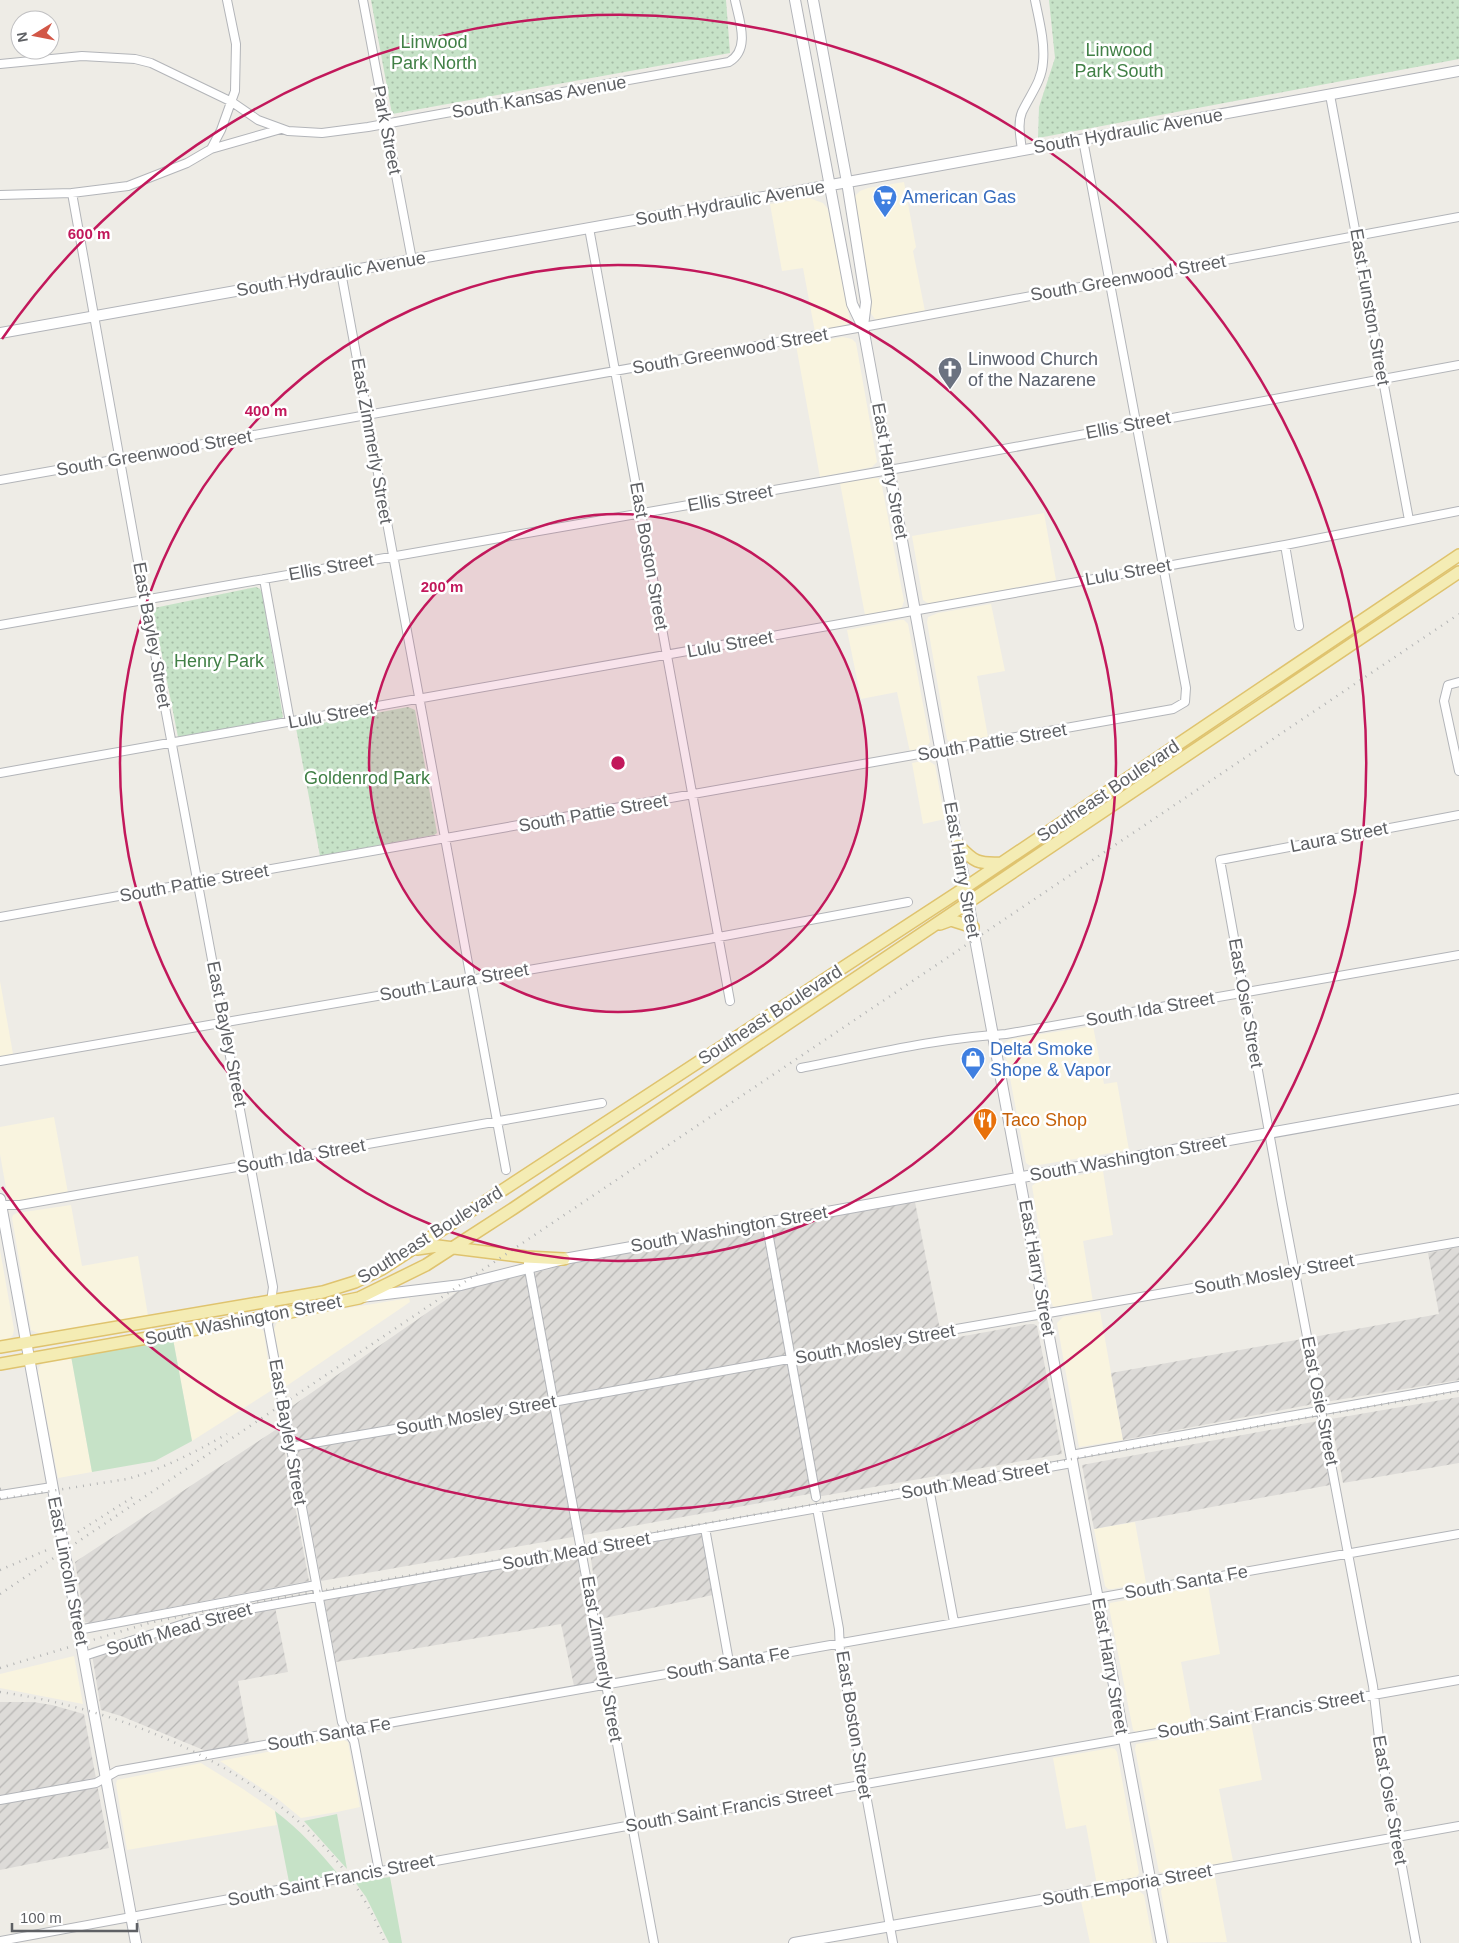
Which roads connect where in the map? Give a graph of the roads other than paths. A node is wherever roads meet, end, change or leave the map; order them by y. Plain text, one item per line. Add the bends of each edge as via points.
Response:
1 (227, 0) edge
2 (363, 0) edge
3 (735, 0) edge
4 (795, 0) edge
5 (813, 0) edge
6 (1035, 0) edge
7 (0, 64) edge
8 (1459, 71) edge
9 (1330, 95) junction
10 (232, 102) junction
11 (386, 124) junction
12 (281, 129) junction
13 (1083, 140) junction
14 (210, 149) junction
15 (1022, 151) junction
16 (847, 182) junction
17 (830, 185) junction
18 (72, 193) junction
19 (0, 195) edge
20 (1459, 218) edge
21 (589, 228) junction
22 (1357, 236) junction
23 (412, 260) junction
24 (341, 272) junction
25 (1110, 281) junction
26 (95, 316) junction
27 (863, 327) junction
28 (0, 333) edge
29 (1459, 365) edge
30 (615, 371) junction
31 (1383, 379) junction
32 (367, 416) junction
33 (1137, 424) junction
34 (120, 459) junction
35 (889, 470) junction
36 (0, 480) edge
37 (1459, 511) edge
38 (642, 513) junction
39 (1409, 520) junction
40 (1285, 544) junction
41 (1459, 554) edge
42 (392, 557) junction
43 (1162, 565) junction
44 (1459, 572) edge
45 (264, 579) junction
46 (146, 600) junction
47 (915, 610) junction
48 (0, 625) edge
49 (1299, 626) dead end
50 (668, 655) junction
51 (1459, 682) edge
52 (419, 699) junction
53 (290, 722) junction
54 (172, 742) junction
55 (941, 751) junction
56 (1459, 771) edge
57 (0, 773) edge
58 (693, 795) junction
59 (1459, 815) edge
60 (445, 839) junction
61 (958, 845) junction
62 (1220, 860) joint
63 (1001, 863) junction
64 (198, 883) junction
65 (966, 888) junction
66 (908, 902) dead end
67 (968, 902) junction
68 (0, 917) edge
69 (933, 926) junction
70 (973, 927) junction
71 (719, 937) junction
72 (1459, 955) edge
73 (471, 979) junction
74 (1244, 992) junction
75 (730, 1001) dead end
76 (225, 1022) junction
77 (994, 1035) junction
78 (0, 1062) edge
79 (801, 1068) dead end
80 (1459, 1098) edge
81 (602, 1103) dead end
82 (498, 1121) junction
83 (1269, 1133) junction
84 (251, 1165) junction
85 (506, 1170) dead end
86 (1020, 1177) junction
87 (0, 1203) edge
88 (766, 1221) junction
89 (1459, 1242) edge
90 (455, 1247) junction
91 (412, 1250) junction
92 (564, 1259) joint
93 (527, 1262) junction
94 (1295, 1271) junction
95 (358, 1298) junction
96 (272, 1299) junction
97 (1046, 1314) junction
98 (271, 1316) junction
99 (26, 1343) junction
100 (0, 1347) edge
101 (30, 1359) junction
102 (791, 1359) junction
103 (0, 1364) edge
104 (1459, 1386) edge
105 (553, 1402) junction
106 (1322, 1410) junction
107 (290, 1447) junction
108 (1071, 1459) junction
109 (52, 1487) junction
110 (929, 1488) junction
111 (0, 1495) edge
112 (816, 1497) dead end
113 (817, 1508) junction
114 (704, 1528) junction
115 (1459, 1534) edge
116 (582, 1549) junction
117 (1349, 1553) junction
118 (316, 1585) junction
119 (318, 1596) junction
120 (1097, 1597) junction
121 (954, 1622) junction
122 (78, 1630) junction
123 (841, 1642) junction
124 (84, 1656) junction
125 (730, 1662) junction
126 (1459, 1680) edge
127 (606, 1685) junction
128 (1375, 1694) junction
129 (347, 1730) junction
130 (1124, 1739) junction
131 (106, 1778) junction
132 (864, 1785) junction
133 (0, 1800) edge
134 (632, 1825) junction
135 (1459, 1826) edge
136 (1396, 1837) junction
137 (379, 1871) junction
138 (1150, 1881) junction
139 (132, 1917) junction
140 (890, 1926) junction
141 (0, 1941) edge
142 (136, 1943) edge
143 (654, 1943) edge
144 (794, 1943) edge
145 (893, 1943) edge
146 (1162, 1943) edge
147 (1416, 1943) edge

1 - 10 street via 236,44
2 - 11 street, Park Street
3 - 11 street, South Kansas Avenue via 743,41 738,55 729,62
4 - 17 street, East Harry Street
5 - 16 street, East Harry Street
6 - 15 street via 1044,63 1040,79 1022,113
7 - 10 street, South Kansas Avenue via 82,56 135,59 151,63
8 - 9 street, South Hydraulic Avenue
9 - 13 street, South Hydraulic Avenue
9 - 22 street, East Funston Street
10 - 12 street, South Kansas Avenue via 258,120
10 - 14 street
11 - 12 street, South Kansas Avenue via 322,133
11 - 23 street, Park Street
12 - 14 street, South Kansas Avenue
13 - 15 street, South Hydraulic Avenue
13 - 25 street
14 - 18 street via 188,163 128,186
15 - 16 street, South Hydraulic Avenue
16 - 17 street, South Hydraulic Avenue
16 - 27 street, East Harry Street via 866,302
17 - 21 street, South Hydraulic Avenue
17 - 27 street, East Harry Street via 852,304
18 - 19 street
18 - 26 street, East Bayley Street
20 - 22 street, South Greenwood Street
21 - 23 street, South Hydraulic Avenue
21 - 30 street, East Boston Street
22 - 25 street, South Greenwood Street
22 - 31 street, East Funston Street
23 - 24 street, South Hydraulic Avenue
24 - 26 street, South Hydraulic Avenue
24 - 32 street, East Zimmerly Street
25 - 27 street, South Greenwood Street
25 - 33 street
26 - 28 street, South Hydraulic Avenue
26 - 34 street, East Bayley Street
27 - 30 street, South Greenwood Street
27 - 35 street, East Harry Street
29 - 31 street, Ellis Street
30 - 32 street, South Greenwood Street
30 - 38 street, East Boston Street
31 - 33 street, Ellis Street
31 - 39 street, East Funston Street
32 - 34 street, South Greenwood Street
32 - 42 street, East Zimmerly Street
33 - 35 street, Ellis Street
33 - 43 street
34 - 36 street, South Greenwood Street
34 - 46 street, East Bayley Street
35 - 38 street, Ellis Street
35 - 47 street, East Harry Street
37 - 39 street, Lulu Street
38 - 42 street, Ellis Street
38 - 50 street, East Boston Street
39 - 40 street, Lulu Street
40 - 43 street, Lulu Street
40 - 49 street
41 - 63 main road, Southeast Boulevard
42 - 45 street, Ellis Street
42 - 52 street, East Zimmerly Street
43 - 47 street, Lulu Street
43 - 55 street, South Pattie Street via 1186,688 1185,702 1172,708
44 - 67 main road, Southeast Boulevard
45 - 46 street, Ellis Street
45 - 53 street
46 - 48 street, Ellis Street
46 - 54 street, East Bayley Street
47 - 50 street, Lulu Street
47 - 55 street, East Harry Street
50 - 52 street, Lulu Street
50 - 58 street, East Boston Street
51 - 56 street via 1448,685 1444,701
52 - 53 street, Lulu Street
52 - 60 street, East Zimmerly Street
53 - 54 street, Lulu Street
54 - 57 street, Lulu Street
54 - 64 street, East Bayley Street
55 - 58 street, South Pattie Street
55 - 61 street, East Harry Street
58 - 60 street, South Pattie Street
58 - 71 street, East Boston Street
59 - 62 street, Laura Street
60 - 64 street, South Pattie Street
60 - 73 street, East Zimmerly Street
61 - 63 main road via 974,861
61 - 65 street, East Harry Street
62 - 74 street, East Osie Street
63 - 65 main road, Southeast Boulevard
64 - 68 street, South Pattie Street
64 - 76 street, East Bayley Street
65 - 67 street, East Harry Street
65 - 91 main road, Southeast Boulevard
66 - 71 street, South Laura Street
67 - 69 main road, Southeast Boulevard
67 - 70 street, East Harry Street
69 - 70 main road via 951,920
69 - 90 main road, Southeast Boulevard
70 - 77 street, East Harry Street
71 - 73 street, South Laura Street
71 - 75 street, East Boston Street
72 - 74 street, South Ida Street
73 - 76 street, South Laura Street
73 - 82 street, East Zimmerly Street
74 - 77 street, South Ida Street
74 - 83 street, East Osie Street
76 - 78 street, South Laura Street
76 - 84 street, East Bayley Street
77 - 79 street, South Ida Street
77 - 86 street, East Harry Street
80 - 83 street, South Washington Street
81 - 82 street, South Ida Street
82 - 84 street, South Ida Street
82 - 85 street, East Zimmerly Street
83 - 86 street, South Washington Street
83 - 94 street, East Osie Street
84 - 87 street, South Ida Street via 20,1206
84 - 96 street, East Bayley Street via 273,1287
86 - 88 street, South Washington Street
86 - 97 street, East Harry Street
87 - 99 street, East Lincoln Street
88 - 92 street, South Washington Street
88 - 102 street
89 - 94 street, South Mosley Street
90 - 91 main road
90 - 93 main road
90 - 95 main road, Southeast Boulevard via 396,1281
91 - 96 main road, Southeast Boulevard via 355,1282 323,1292
92 - 93 main road
93 - 95 street, South Washington Street via 461,1285
93 - 105 street, East Zimmerly Street
94 - 97 street, South Mosley Street
94 - 106 street, East Osie Street
95 - 98 main road, South Washington Street
96 - 98 street, East Bayley Street
96 - 99 main road, Southeast Boulevard
97 - 102 street, South Mosley Street
97 - 108 street, East Harry Street
98 - 101 main road, South Washington Street
98 - 107 street, East Bayley Street via 268,1325
99 - 100 main road
99 - 101 street, East Lincoln Street
101 - 103 main road, South Washington Street
101 - 109 street, East Lincoln Street
102 - 105 street, South Mosley Street
102 - 112 street
104 - 106 street, South Mead Street
105 - 107 street, South Mosley Street
105 - 116 street, East Zimmerly Street
106 - 108 street, South Mead Street
106 - 117 street, East Osie Street
107 - 118 street, East Bayley Street
108 - 110 street, South Mead Street
108 - 120 street, East Harry Street
109 - 111 street
109 - 122 street, East Lincoln Street
110 - 113 street, South Mead Street
110 - 121 street
113 - 114 street, South Mead Street
113 - 123 street, East Boston Street
114 - 116 street, South Mead Street
114 - 125 street
115 - 117 street, South Santa Fe
116 - 119 street, South Mead Street
116 - 127 street, East Zimmerly Street
117 - 120 street, South Santa Fe
117 - 128 street, East Osie Street
118 - 119 street, East Bayley Street
118 - 122 street, South Mead Street
119 - 124 street, South Mead Street via 213,1616
119 - 129 street, East Bayley Street via 342,1722
120 - 121 street, South Santa Fe
120 - 130 street, East Harry Street
121 - 123 street, South Santa Fe
122 - 124 street, East Lincoln Street
123 - 125 street, South Santa Fe
123 - 132 street, East Boston Street via 840,1652
124 - 131 street, East Lincoln Street
125 - 127 street, South Santa Fe
126 - 128 street, South Saint Francis Street
127 - 129 street, South Santa Fe
127 - 134 street, East Zimmerly Street
128 - 130 street, South Saint Francis Street
128 - 136 street, East Osie Street via 1380,1747
129 - 131 street, South Santa Fe via 117,1771
129 - 137 street, East Bayley Street via 354,1741
130 - 132 street, South Saint Francis Street
130 - 138 street, East Harry Street
131 - 133 street, South Santa Fe via 96,1783
131 - 139 street, East Lincoln Street
132 - 134 street, South Saint Francis Street
132 - 140 street, East Boston Street
134 - 137 street, South Saint Francis Street
134 - 143 street, East Zimmerly Street
135 - 136 street, South Emporia Street
136 - 138 street, South Emporia Street
136 - 147 street, East Osie Street
137 - 139 street, South Saint Francis Street
138 - 140 street, South Emporia Street
138 - 146 street, East Harry Street
139 - 141 street, South Saint Francis Street
139 - 142 street, East Lincoln Street
140 - 144 street, South Emporia Street
140 - 145 street, East Boston Street

